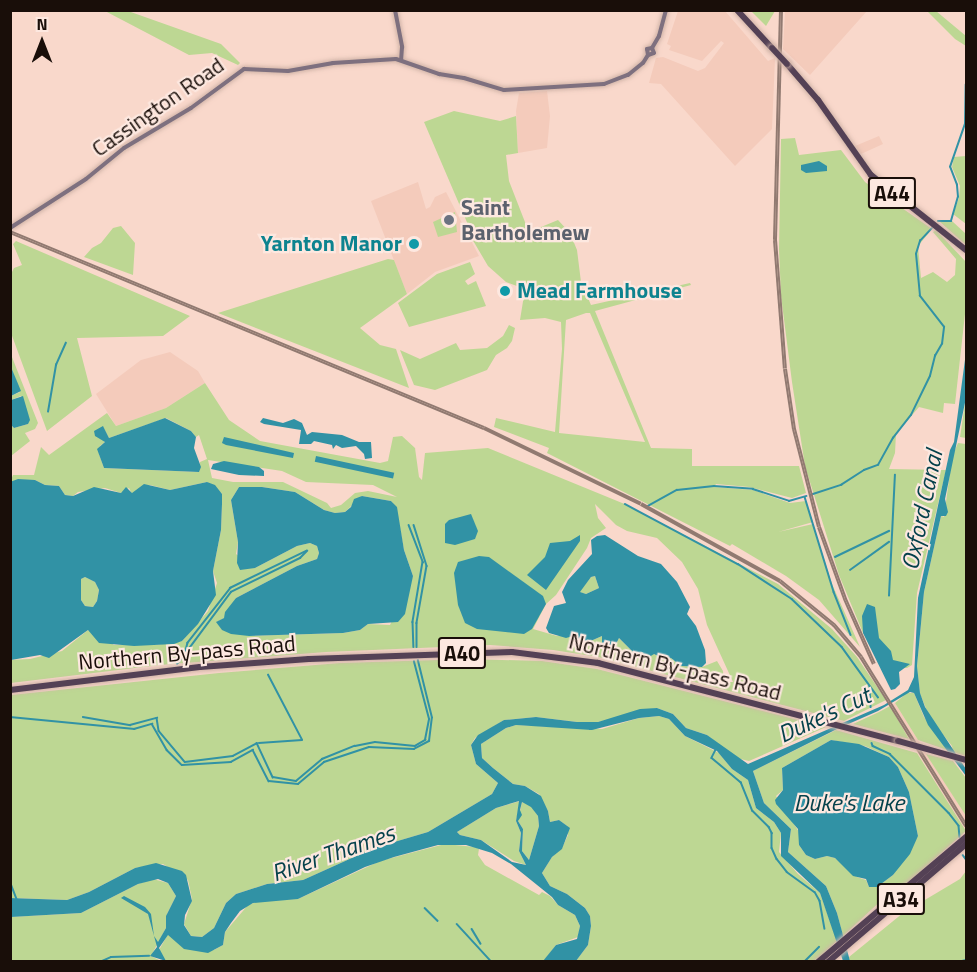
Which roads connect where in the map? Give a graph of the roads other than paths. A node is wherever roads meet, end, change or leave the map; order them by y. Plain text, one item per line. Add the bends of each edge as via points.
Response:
1 (395, 10) edge
2 (666, 10) edge
3 (737, 10) edge
4 (401, 60) junction
5 (12, 227) edge
6 (966, 250) edge
7 (10, 690) edge
8 (966, 760) edge
9 (966, 837) edge
10 (966, 844) edge
11 (947, 857) junction
12 (830, 956) edge
13 (818, 962) edge

1 - 4 street
2 - 4 street, Cassington Road via 652,48 654,53 628,75 604,84 525,91 490,88
3 - 6 highway, A44, bridge via 818,100 872,175
4 - 5 street, Cassington Road via 332,63 288,71 244,69
7 - 8 highway, Northern By-pass Road / A40, bridge via 265,662 512,652 598,663
9 - 11 highway, A34
10 - 11 highway, A34
11 - 12 highway, A34
12 - 13 highway, A34

